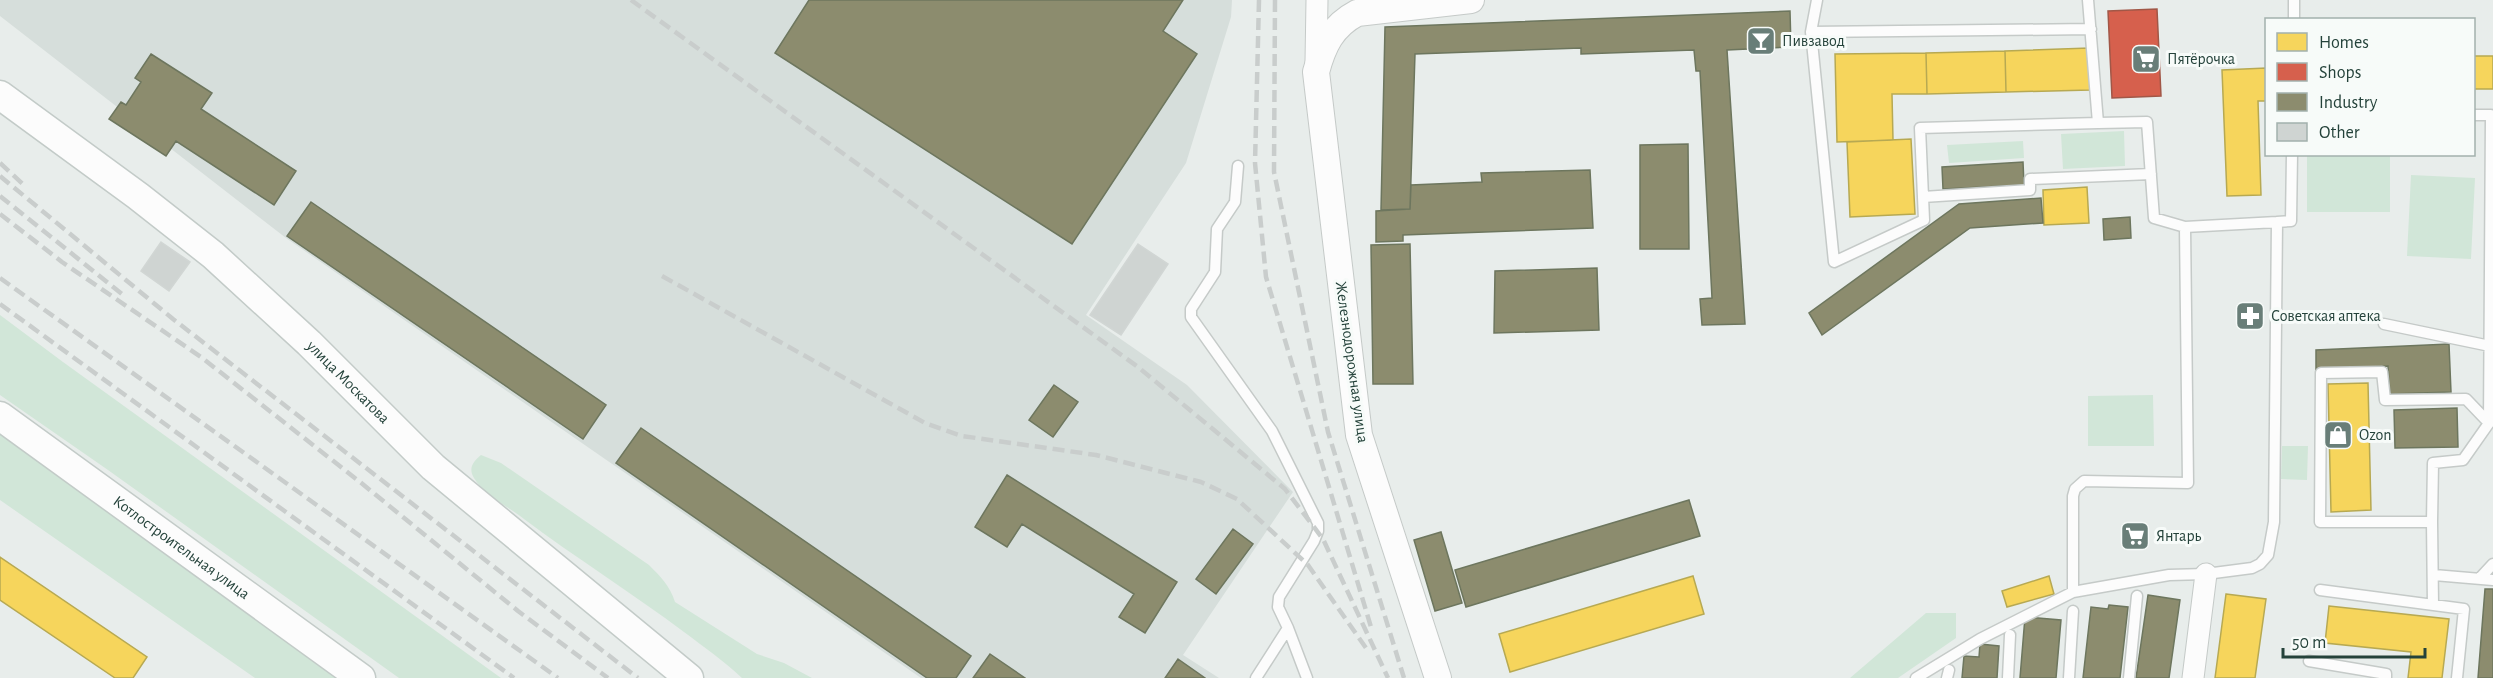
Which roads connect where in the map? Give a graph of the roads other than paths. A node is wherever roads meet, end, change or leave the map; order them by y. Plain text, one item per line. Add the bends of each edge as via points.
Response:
1 (1317, 0) edge
2 (1471, 0) edge
3 (1817, 0) edge
4 (2088, 0) edge
5 (2294, 0) edge
6 (2294, 18) edge
7 (2091, 29) junction
8 (1812, 32) junction
9 (1316, 72) junction
10 (0, 95) edge
11 (2475, 115) edge
12 (2098, 123) junction
13 (2493, 147) edge
14 (2292, 156) edge
15 (1238, 166) dead end
16 (2151, 174) junction
17 (1923, 197) junction
18 (2277, 222) junction
19 (2185, 227) junction
20 (2384, 324) dead end
21 (2490, 346) junction
22 (0, 416) edge
23 (2491, 422) edge
24 (2432, 522) junction
25 (2493, 564) edge
26 (2206, 574) junction
27 (2434, 575) junction
28 (2480, 578) junction
29 (2493, 580) edge
30 (2320, 590) dead end
31 (2073, 592) junction
32 (2137, 596) dead end
33 (2433, 605) junction
34 (2073, 611) dead end
35 (1288, 628) junction
36 (2010, 635) dead end
37 (2309, 661) dead end
38 (361, 678) edge
39 (689, 678) edge
40 (1256, 678) edge
41 (1307, 678) edge
42 (1438, 678) edge
43 (1916, 678) edge
44 (2008, 678) edge
45 (2069, 678) edge
46 (2129, 678) edge
47 (2193, 678) edge
48 (2386, 678) edge
49 (2457, 678) edge

1 - 9 street, Железнодорожная улица
2 - 9 street, Железнодорожная улица via 1357,13 1341,21 1322,51
3 - 8 lane
4 - 7 lane
5 - 6 lane
7 - 8 lane
7 - 12 lane
8 - 17 lane via 1834,262 1924,220
9 - 42 street, Железнодорожная улица via 1359,435
10 - 39 main road, улица Москатова via 213,255 433,466
11 - 13 lane via 2491,115
12 - 16 lane via 2147,122
12 - 17 lane via 1920,128
13 - 21 lane
14 - 18 lane via 2291,221
15 - 35 lane via 1235,202 1217,229 1215,272 1191,309 1191,317 1272,431 1318,523 1314,541 1279,597 1278,607
16 - 17 lane via 2030,179 2030,190
16 - 19 lane via 2154,218
18 - 19 lane
18 - 26 lane via 2271,546 2260,564 2252,568
19 - 31 lane via 2188,483 2084,482 2075,489
20 - 21 lane
21 - 23 lane
22 - 38 main road, Котлостроительная улица
23 - 24 lane via 2463,460 2433,463
23 - 24 lane via 2466,399 2385,400 2382,372 2321,373 2320,522
24 - 27 lane
25 - 28 lane
26 - 31 lane via 2169,575
26 - 47 street
27 - 28 lane
27 - 33 lane
28 - 29 lane
30 - 33 lane
31 - 43 lane via 1980,639
32 - 46 lane
33 - 49 lane via 2464,609
34 - 45 lane
35 - 40 lane
35 - 41 lane
36 - 44 lane
37 - 48 lane via 2386,674

